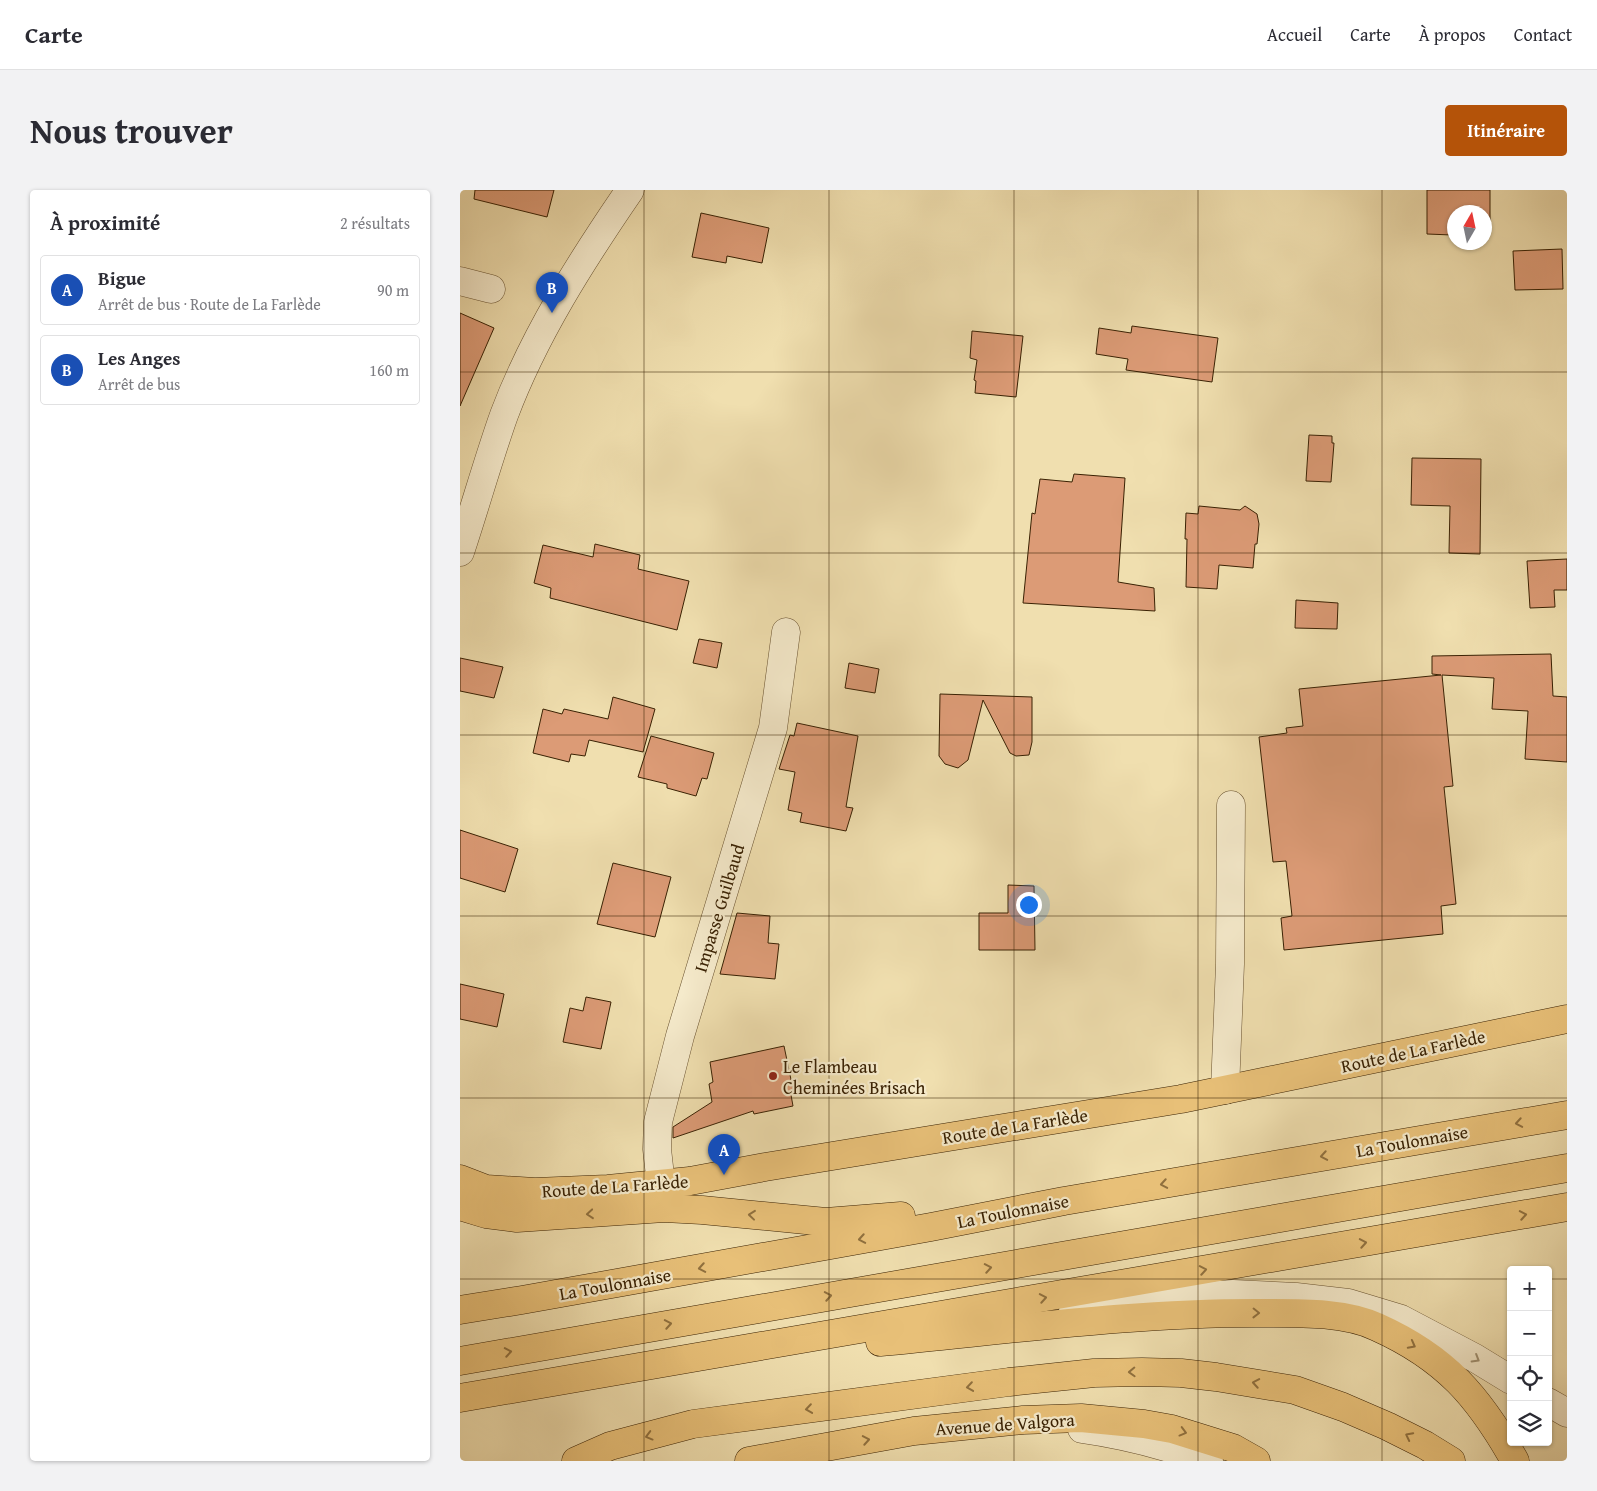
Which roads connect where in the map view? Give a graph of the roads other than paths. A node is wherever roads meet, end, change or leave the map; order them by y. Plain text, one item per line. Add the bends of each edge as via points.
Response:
1 (630, 190) edge
2 (460, 281) edge
3 (491, 289) dead end
4 (460, 552) edge
5 (786, 632) dead end
6 (1231, 805) dead end
7 (1567, 1019) edge
8 (1225, 1090) junction
9 (1567, 1115) edge
10 (1567, 1168) edge
11 (460, 1179) edge
12 (661, 1185) junction
13 (1064, 1201) junction
14 (460, 1206) edge
15 (1567, 1207) edge
16 (460, 1310) edge
17 (866, 1344) junction
18 (460, 1360) edge
19 (1507, 1378) edge
20 (460, 1399) edge
21 (1552, 1404) edge
22 (1567, 1413) edge
23 (1023, 1420) junction
24 (576, 1461) edge
25 (749, 1461) edge
26 (1209, 1461) edge
27 (1256, 1461) edge
28 (1451, 1461) edge
29 (1515, 1461) edge

1 - 4 street via 552,313 527,363 505,414
2 - 3 street
5 - 12 street, Impasse Guilbaud via 774,728 680,1036 658,1122
6 - 8 street
7 - 8 main road, Route de La Farlède
8 - 12 main road, Route de La Farlède
9 -> 13 main road, La Toulonnaise
18 -> 10 main road
11 - 12 main road, Route de La Farlède via 486,1189 520,1192
13 -> 14 main road via 826,1222 664,1208 517,1218
13 -> 16 main road, La Toulonnaise
20 -> 15 main road
17 -> 19 street via 1154,1299 1233,1294 1296,1296 1348,1303 1401,1319
17 - 20 main road
17 -> 29 main road via 1152,1316 1232,1312 1334,1315 1376,1326 1443,1366 1485,1412
21 - 22 street
25 -> 23 main road, Avenue de Valgora via 914,1431
23 - 26 street via 1106,1432 1168,1446
23 -> 27 main road, Avenue de Valgora via 1081,1418 1144,1424 1204,1438 1233,1448
28 -> 24 main road via 1387,1426 1343,1406 1295,1390 1181,1372 1094,1373 1009,1382 693,1424 610,1446

